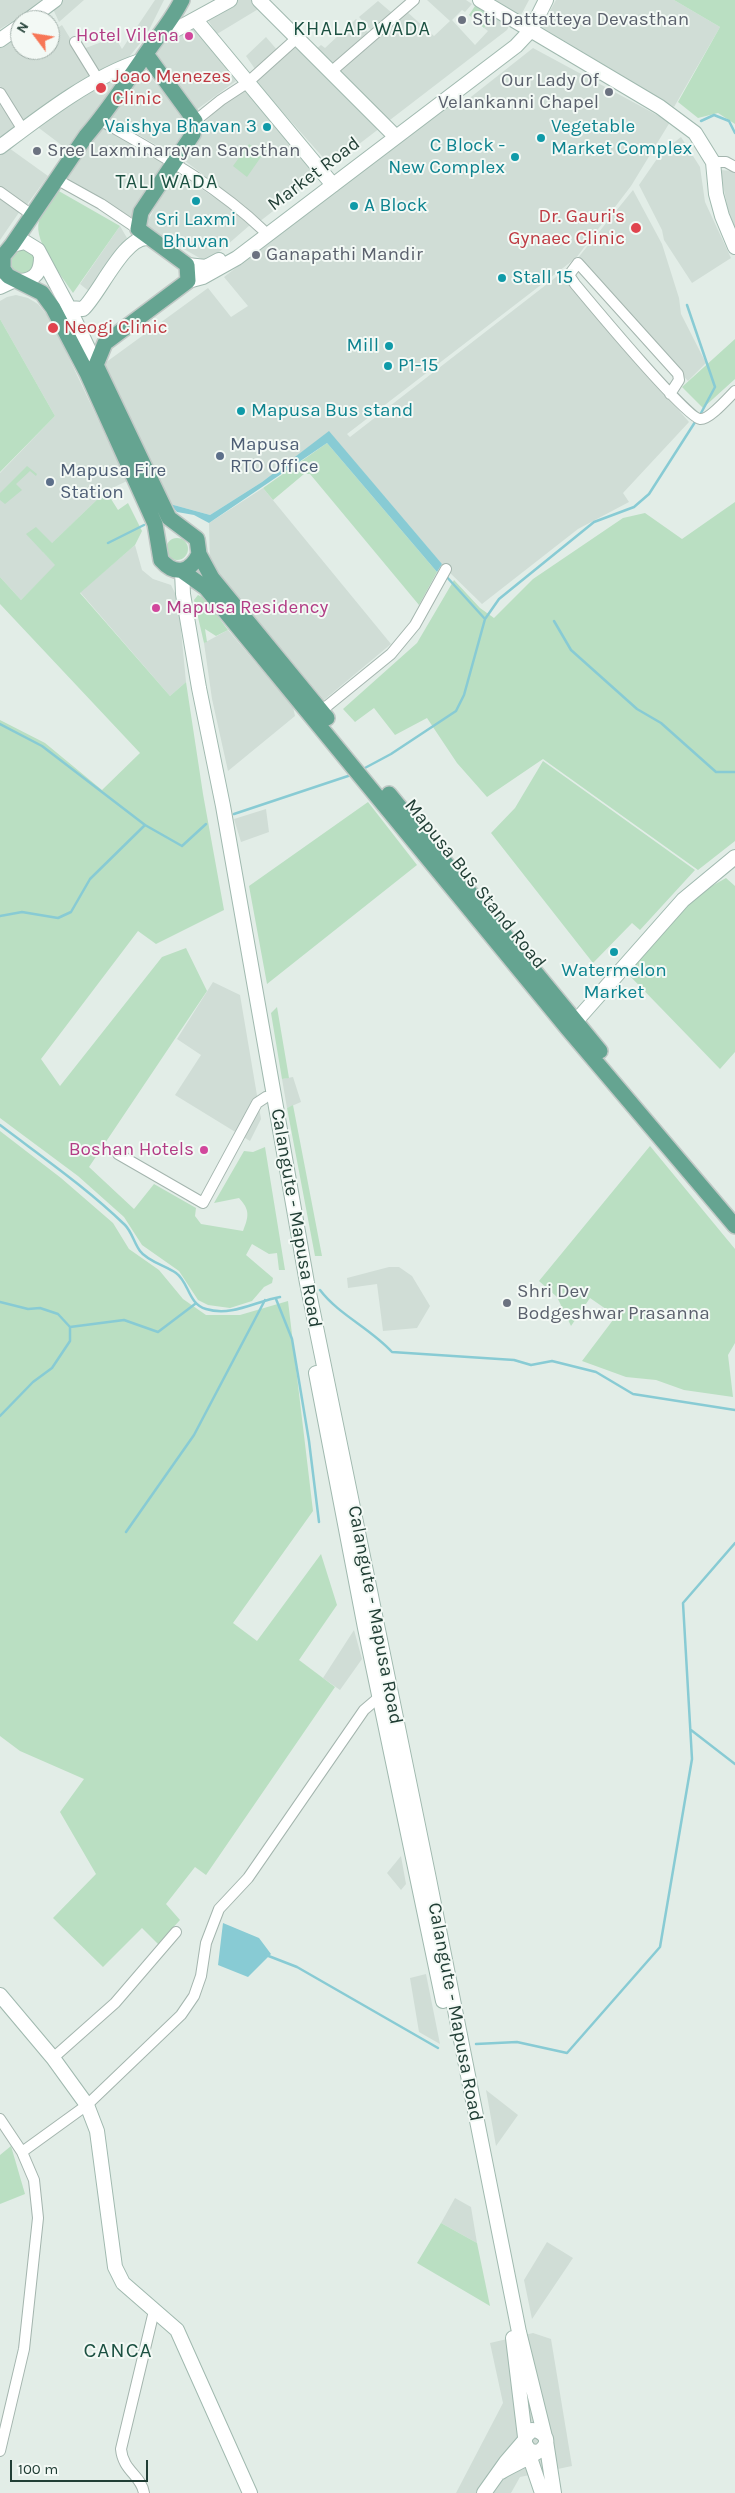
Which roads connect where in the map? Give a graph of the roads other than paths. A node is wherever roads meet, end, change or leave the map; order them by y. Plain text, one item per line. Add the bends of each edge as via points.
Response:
1 (55, 0) edge
2 (173, 0) edge
3 (182, 0) edge
4 (230, 0) edge
5 (259, 0) edge
6 (414, 0) edge
7 (480, 0) edge
8 (538, 0) edge
9 (546, 0) edge
10 (42, 10) edge
11 (196, 20) junction
12 (528, 28) junction
13 (161, 33) junction
14 (297, 38) junction
15 (75, 42) dead end
16 (143, 58) junction
17 (332, 71) junction
18 (99, 81) junction
19 (247, 83) junction
20 (0, 94) edge
21 (100, 120) junction
22 (195, 121) junction
23 (26, 128) junction
24 (394, 134) junction
25 (0, 147) edge
26 (714, 162) junction
27 (174, 163) junction
28 (735, 167) edge
29 (56, 180) junction
30 (331, 182) junction
31 (0, 192) edge
32 (32, 215) junction
33 (263, 230) junction
34 (143, 234) junction
35 (12, 244) junction
36 (735, 247) edge
37 (41, 257) junction
38 (1, 261) edge
39 (187, 265) junction
40 (19, 281) junction
41 (188, 281) junction
42 (0, 287) edge
43 (70, 308) junction
44 (96, 364) junction
45 (735, 391) edge
46 (670, 394) junction
47 (185, 530) junction
48 (159, 545) junction
49 (199, 554) junction
50 (446, 569) dead end
51 (182, 571) junction
52 (321, 711) junction
53 (735, 857) edge
54 (572, 1026) junction
55 (270, 1097) junction
56 (118, 1154) dead end
57 (735, 1212) edge
58 (735, 1226) edge
59 (385, 1693) junction
60 (176, 1932) dead end
61 (0, 1995) edge
62 (53, 2058) junction
63 (87, 2105) junction
64 (0, 2118) edge
65 (22, 2152) junction
66 (154, 2310) junction
67 (534, 2445) junction
68 (0, 2451) edge
69 (144, 2493) edge
70 (250, 2493) edge
71 (484, 2493) edge
72 (542, 2493) edge
73 (554, 2493) edge

1 - 10 main road
2 - 13 main road via 162,21
3 - 13 main road
4 - 11 main road
5 - 14 main road
6 - 17 street
7 - 12 main road
8 - 12 main road, Market Road
9 - 12 main road, Market Road
11 - 13 main road via 168,34
11 - 19 main road
12 - 24 main road, Market Road via 516,46
12 - 26 main road via 682,122 695,133
13 - 16 main road
14 - 17 main road
14 - 19 street
15 - 18 street
16 - 18 main road via 118,68
16 - 21 main road
16 - 22 main road
17 - 24 main road
18 - 23 main road
19 - 22 street
19 - 30 main road
20 - 23 street
21 - 27 street
21 - 29 main road
22 - 27 main road via 193,134
23 - 25 main road
24 - 30 main road, Market Road
26 - 28 street via 726,162
26 - 36 main road via 716,194
27 - 33 street via 211,187
27 - 34 main road via 141,212
29 - 32 main road
29 - 34 street via 101,204
30 - 33 main road, Market Road
30 - 41 main road, Market Road via 237,258 203,277
31 - 32 street
32 - 35 main road
33 - 39 main road, Market Road via 234,253 206,267
34 - 39 main road
34 - 43 main road via 130,246 82,309
35 - 37 main road via 25,242 32,245
35 - 38 main road
37 - 40 main road via 38,272 29,280
37 - 43 main road
38 - 40 main road via 8,276
39 - 41 main road
40 - 42 main road
40 - 48 main road via 42,293 88,373 156,524
41 - 44 main road, Market Road via 105,343
43 - 44 main road
44 - 47 main road via 169,518
45 - 46 street via 706,418 698,419
46 - 46 street via 575,284 569,275 578,263 678,374 679,380
47 - 48 main road via 172,531 161,539
47 - 49 main road via 197,539
48 - 51 main road via 161,560 174,571
49 - 51 main road via 189,568
49 - 52 main road, Mapusa Bus Stand Road via 212,578
50 - 52 street via 414,625 391,654
51 - 54 main road, Mapusa Bus Stand Road via 206,588
51 - 55 main road, Calangute - Mapusa Road via 183,594 223,806
52 - 54 main road, Mapusa Bus Stand Road
53 - 54 main road via 683,900
54 - 57 main road, Mapusa Bus Stand Road
54 - 58 main road, Mapusa Bus Stand Road
55 - 56 street via 257,1103 203,1202
55 - 59 main road, Calangute - Mapusa Road
59 - 63 street via 364,1710 248,1878 219,1909 206,1943 194,1996 181,2015
59 - 67 main road, Calangute - Mapusa Road
59 - 67 main road, Calangute - Mapusa Road via 519,2332
60 - 62 street via 115,2003
61 - 62 main road
62 - 63 main road
63 - 65 street
63 - 66 main road via 97,2131 115,2267 123,2284
64 - 65 street
65 - 68 street via 34,2180 38,2218 24,2349
66 - 69 street via 121,2449 122,2461 143,2486
66 - 70 main road via 177,2330
67 - 71 main road via 506,2462
67 - 72 main road, Calangute - Mapusa Road
67 - 73 main road, Calangute - Mapusa Road

